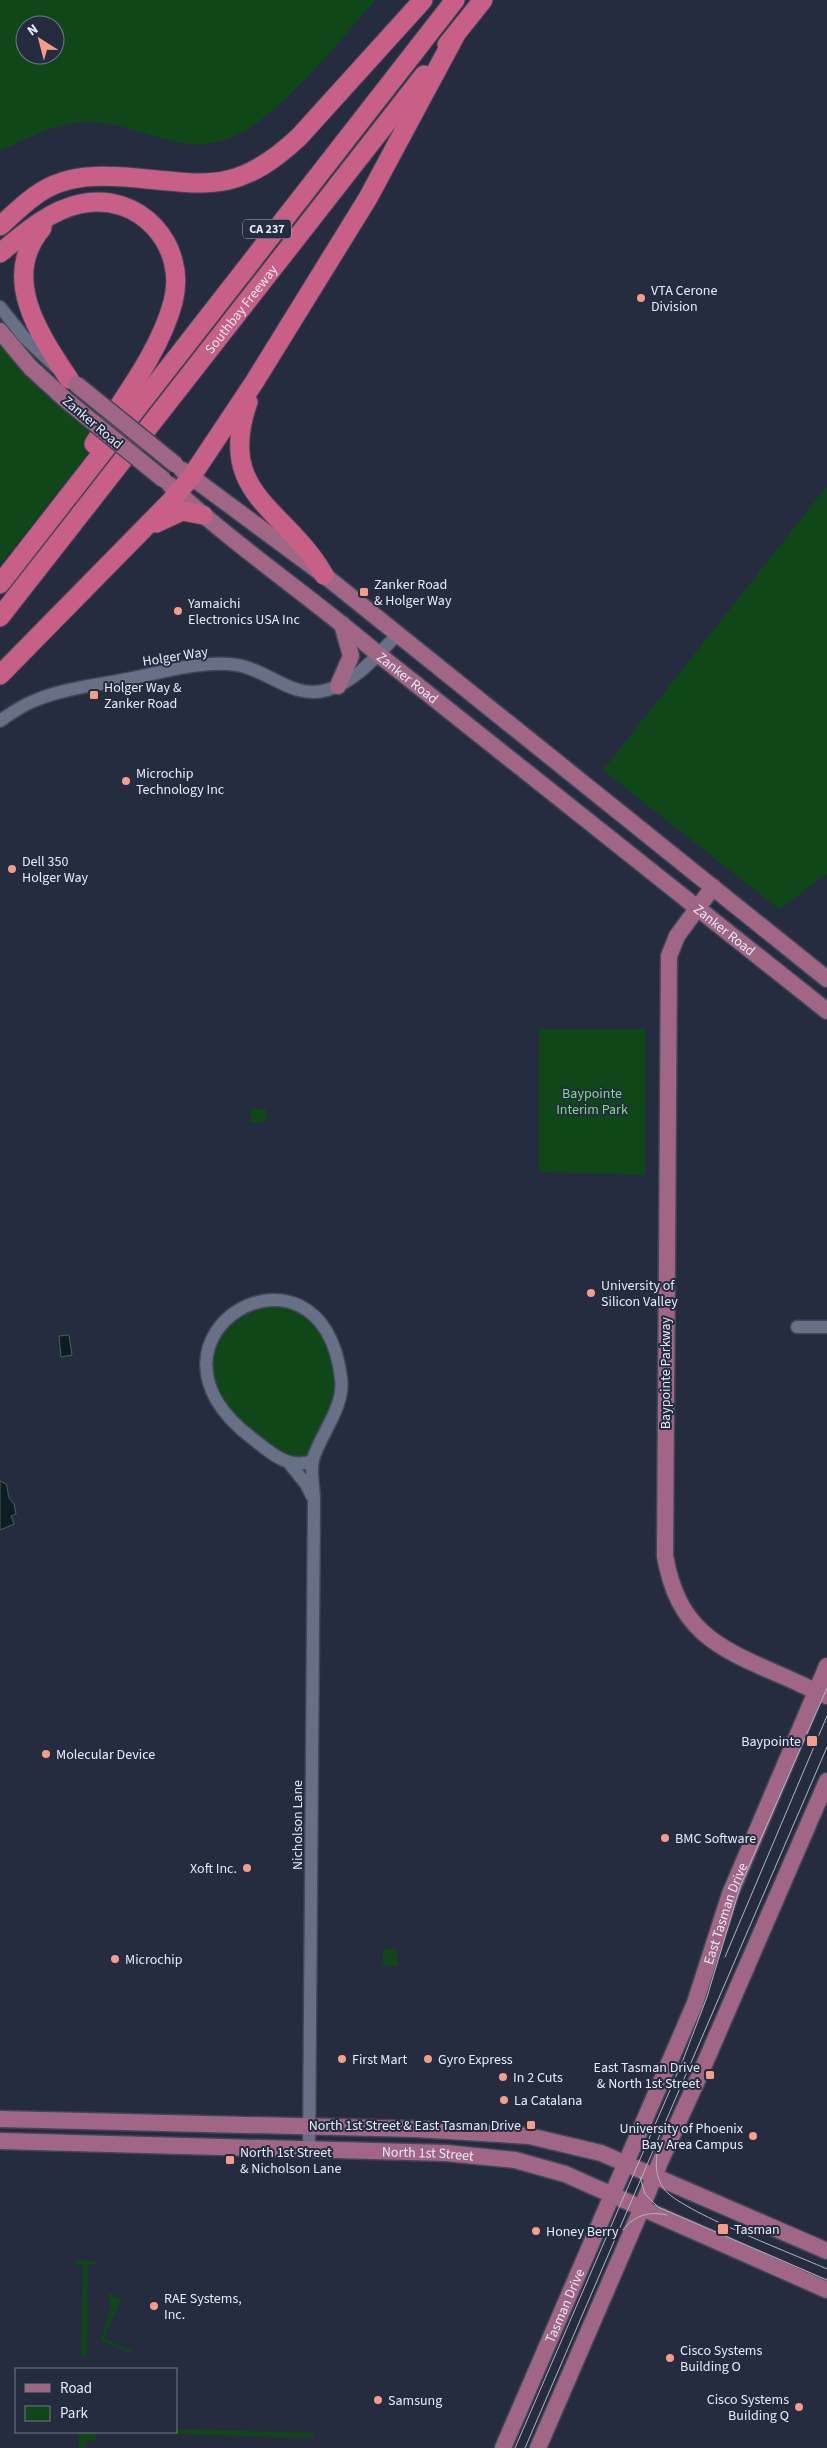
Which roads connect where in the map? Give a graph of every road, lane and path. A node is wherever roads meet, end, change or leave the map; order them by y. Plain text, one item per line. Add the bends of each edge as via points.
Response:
1 (423, 0) edge
2 (445, 0) edge
3 (455, 0) edge
4 (483, 0) edge
5 (455, 36) junction
6 (61, 210) junction
7 (3, 221) edge
8 (0, 253) edge
9 (0, 307) edge
10 (0, 331) edge
11 (72, 381) junction
12 (255, 381) junction
13 (86, 456) junction
14 (191, 477) junction
15 (178, 493) junction
16 (203, 515) junction
17 (131, 542) junction
18 (0, 571) edge
19 (324, 575) junction
20 (0, 584) edge
21 (0, 617) edge
22 (342, 624) junction
23 (398, 634) junction
24 (378, 654) junction
25 (0, 675) edge
26 (338, 686) junction
27 (0, 721) edge
28 (713, 886) junction
29 (697, 908) junction
30 (827, 979) edge
31 (827, 1011) edge
32 (797, 1327) dead end
33 (827, 1327) edge
34 (313, 1461) junction
35 (289, 1463) junction
36 (314, 1501) junction
37 (827, 1666) edge
38 (822, 1694) edge
39 (827, 1781) edge
40 (0, 2119) edge
41 (309, 2127) junction
42 (0, 2141) edge
43 (309, 2149) junction
44 (626, 2163) junction
45 (654, 2176) junction
46 (611, 2195) junction
47 (641, 2209) junction
48 (827, 2251) edge
49 (827, 2290) edge
50 (502, 2448) edge
51 (538, 2448) edge

1 - 7 highway via 299,137 246,176 206,184 117,177 79,178 43,190
2 - 13 highway, Southbay Freeway / CA 237 via 168,357
3 - 20 highway
4 - 5 highway, Southbay Freeway / CA 237
5 - 12 highway via 368,198
5 - 21 highway, Southbay Freeway / CA 237
6 - 8 highway
6 - 11 highway via 36,233 27,248 21,284 29,316
6 - 13 highway via 97,202 130,209 146,219 168,244 176,279 173,301 155,346
9 - 11 street, Zanker Road via 24,337
10 - 15 main road, Zanker Road, bridge via 30,366 66,400
11 - 14 main road, Zanker Road, bridge
12 - 14 highway
12 - 19 highway via 238,439 243,469 257,496 312,553
13 - 18 highway, Southbay Freeway / CA 237
14 - 15 highway
14 - 19 main road, Zanker Road
15 - 16 main road, Zanker Road
15 - 17 highway
16 - 17 highway via 187,510 175,513
16 - 22 main road, Zanker Road
17 - 25 highway
19 - 23 main road, Zanker Road
22 - 24 main road, Zanker Road
22 - 26 main road via 351,656
23 - 24 street, Holger Way
23 - 28 main road, Zanker Road
24 - 26 street, Holger Way
24 - 29 main road, Zanker Road
26 - 27 street, Holger Way via 319,692 303,692 239,665 208,664 60,692 34,700
28 - 29 main road, Baypointe Parkway
28 - 30 main road, Zanker Road
29 - 31 main road, Zanker Road
29 - 38 main road, Baypointe Parkway via 677,936 669,956 665,1556 675,1593 684,1611 711,1641
32 - 33 street
34 - 35 street via 298,1465
34 - 35 street, Nicholson Lane via 336,1407 342,1380 336,1349 326,1328 310,1310 289,1300 263,1301 248,1305 219,1327 208,1343 207,1382 221,1410 244,1432
34 - 36 street, Nicholson Lane
35 - 36 street, Nicholson Lane via 306,1484
36 - 41 street, Nicholson Lane
37 - 38 main road, East Tasman Drive
38 - 44 main road, East Tasman Drive via 730,1894 695,2003
39 - 45 main road
40 - 41 main road, North 1st Street
41 - 43 street, Nicholson Lane
41 - 44 main road, North 1st Street via 529,2136 576,2146
42 - 43 main road, North 1st Street
43 - 46 main road, North 1st Street via 500,2158 565,2174
44 - 45 main road, North 1st Street
44 - 46 main road, Tasman Drive
45 - 47 main road
45 - 48 main road, North 1st Street
46 - 47 main road, North 1st Street
46 - 50 main road, Tasman Drive
47 - 49 main road, North 1st Street
47 - 51 main road

